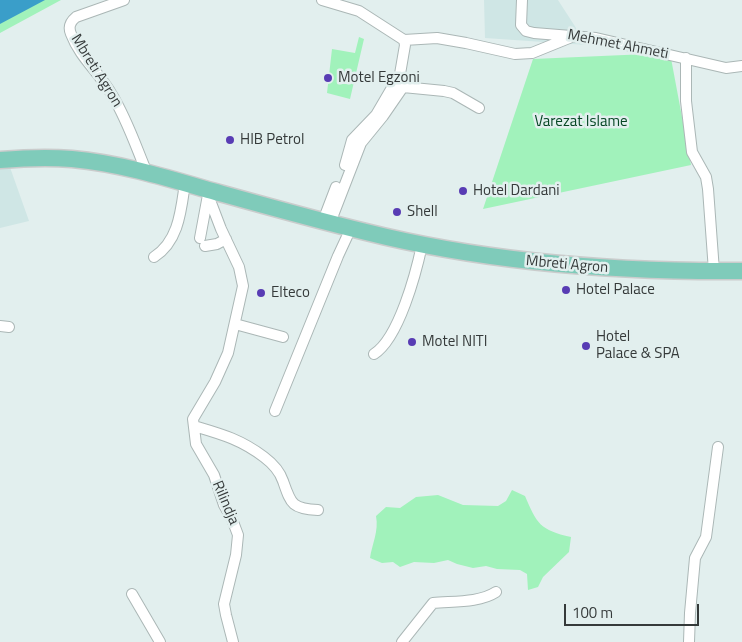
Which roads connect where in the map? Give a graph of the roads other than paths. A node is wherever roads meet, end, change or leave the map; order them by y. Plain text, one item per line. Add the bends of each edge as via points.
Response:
1 (124, 0) edge
2 (322, 0) edge
3 (522, 0) edge
4 (574, 36) junction
5 (404, 40) junction
6 (686, 58) junction
7 (742, 66) edge
8 (479, 108) dead end
9 (0, 160) edge
10 (147, 173) junction
11 (185, 183) junction
12 (207, 192) junction
13 (327, 222) junction
14 (351, 228) junction
15 (226, 239) junction
16 (422, 245) junction
17 (154, 257) dead end
18 (714, 271) junction
19 (742, 271) edge
20 (235, 324) junction
21 (283, 337) dead end
22 (374, 354) dead end
23 (275, 411) dead end
24 (194, 426) junction
25 (718, 447) dead end
26 (318, 510) dead end
27 (496, 592) dead end
28 (132, 594) dead end
29 (160, 642) edge
30 (233, 642) edge
31 (402, 642) edge
32 (689, 642) edge

1 - 10 street, Mbreti Agron via 76,17 70,29 88,65 120,108
2 - 5 street via 359,11
3 - 4 street, Mehmet Ahmeti via 521,25 526,31
4 - 5 street via 532,53 515,54 437,38
4 - 6 street, Mehmet Ahmeti
5 - 13 street via 400,74 376,115 352,140
6 - 7 street, Mehmet Ahmeti via 726,68
6 - 18 street via 686,101 692,152 706,177
8 - 13 street via 453,93 403,87 361,143
9 - 10 main road, Mbreti Agron via 72,159
10 - 11 main road, Mbreti Agron
11 - 12 main road, Mbreti Agron
11 - 17 street via 174,236
12 - 13 main road, Mbreti Agron
12 - 15 street, Rilindja
12 - 15 street via 203,242 217,244
13 - 14 main road, Mbreti Agron
14 - 16 main road, Mbreti Agron
14 - 23 street
15 - 20 street, Rilindja via 242,278
16 - 18 main road, Mbreti Agron via 558,265
16 - 22 street via 392,336
18 - 19 main road, Mbreti Agron
20 - 21 street
20 - 24 street, Rilindja via 223,367 196,411
24 - 26 street via 228,436 266,458 279,473 291,502 302,508
24 - 30 street, Rilindja via 199,450 210,466 238,534 224,604
25 - 32 street via 706,537 696,558
27 - 31 street via 481,598 433,603
28 - 29 street

